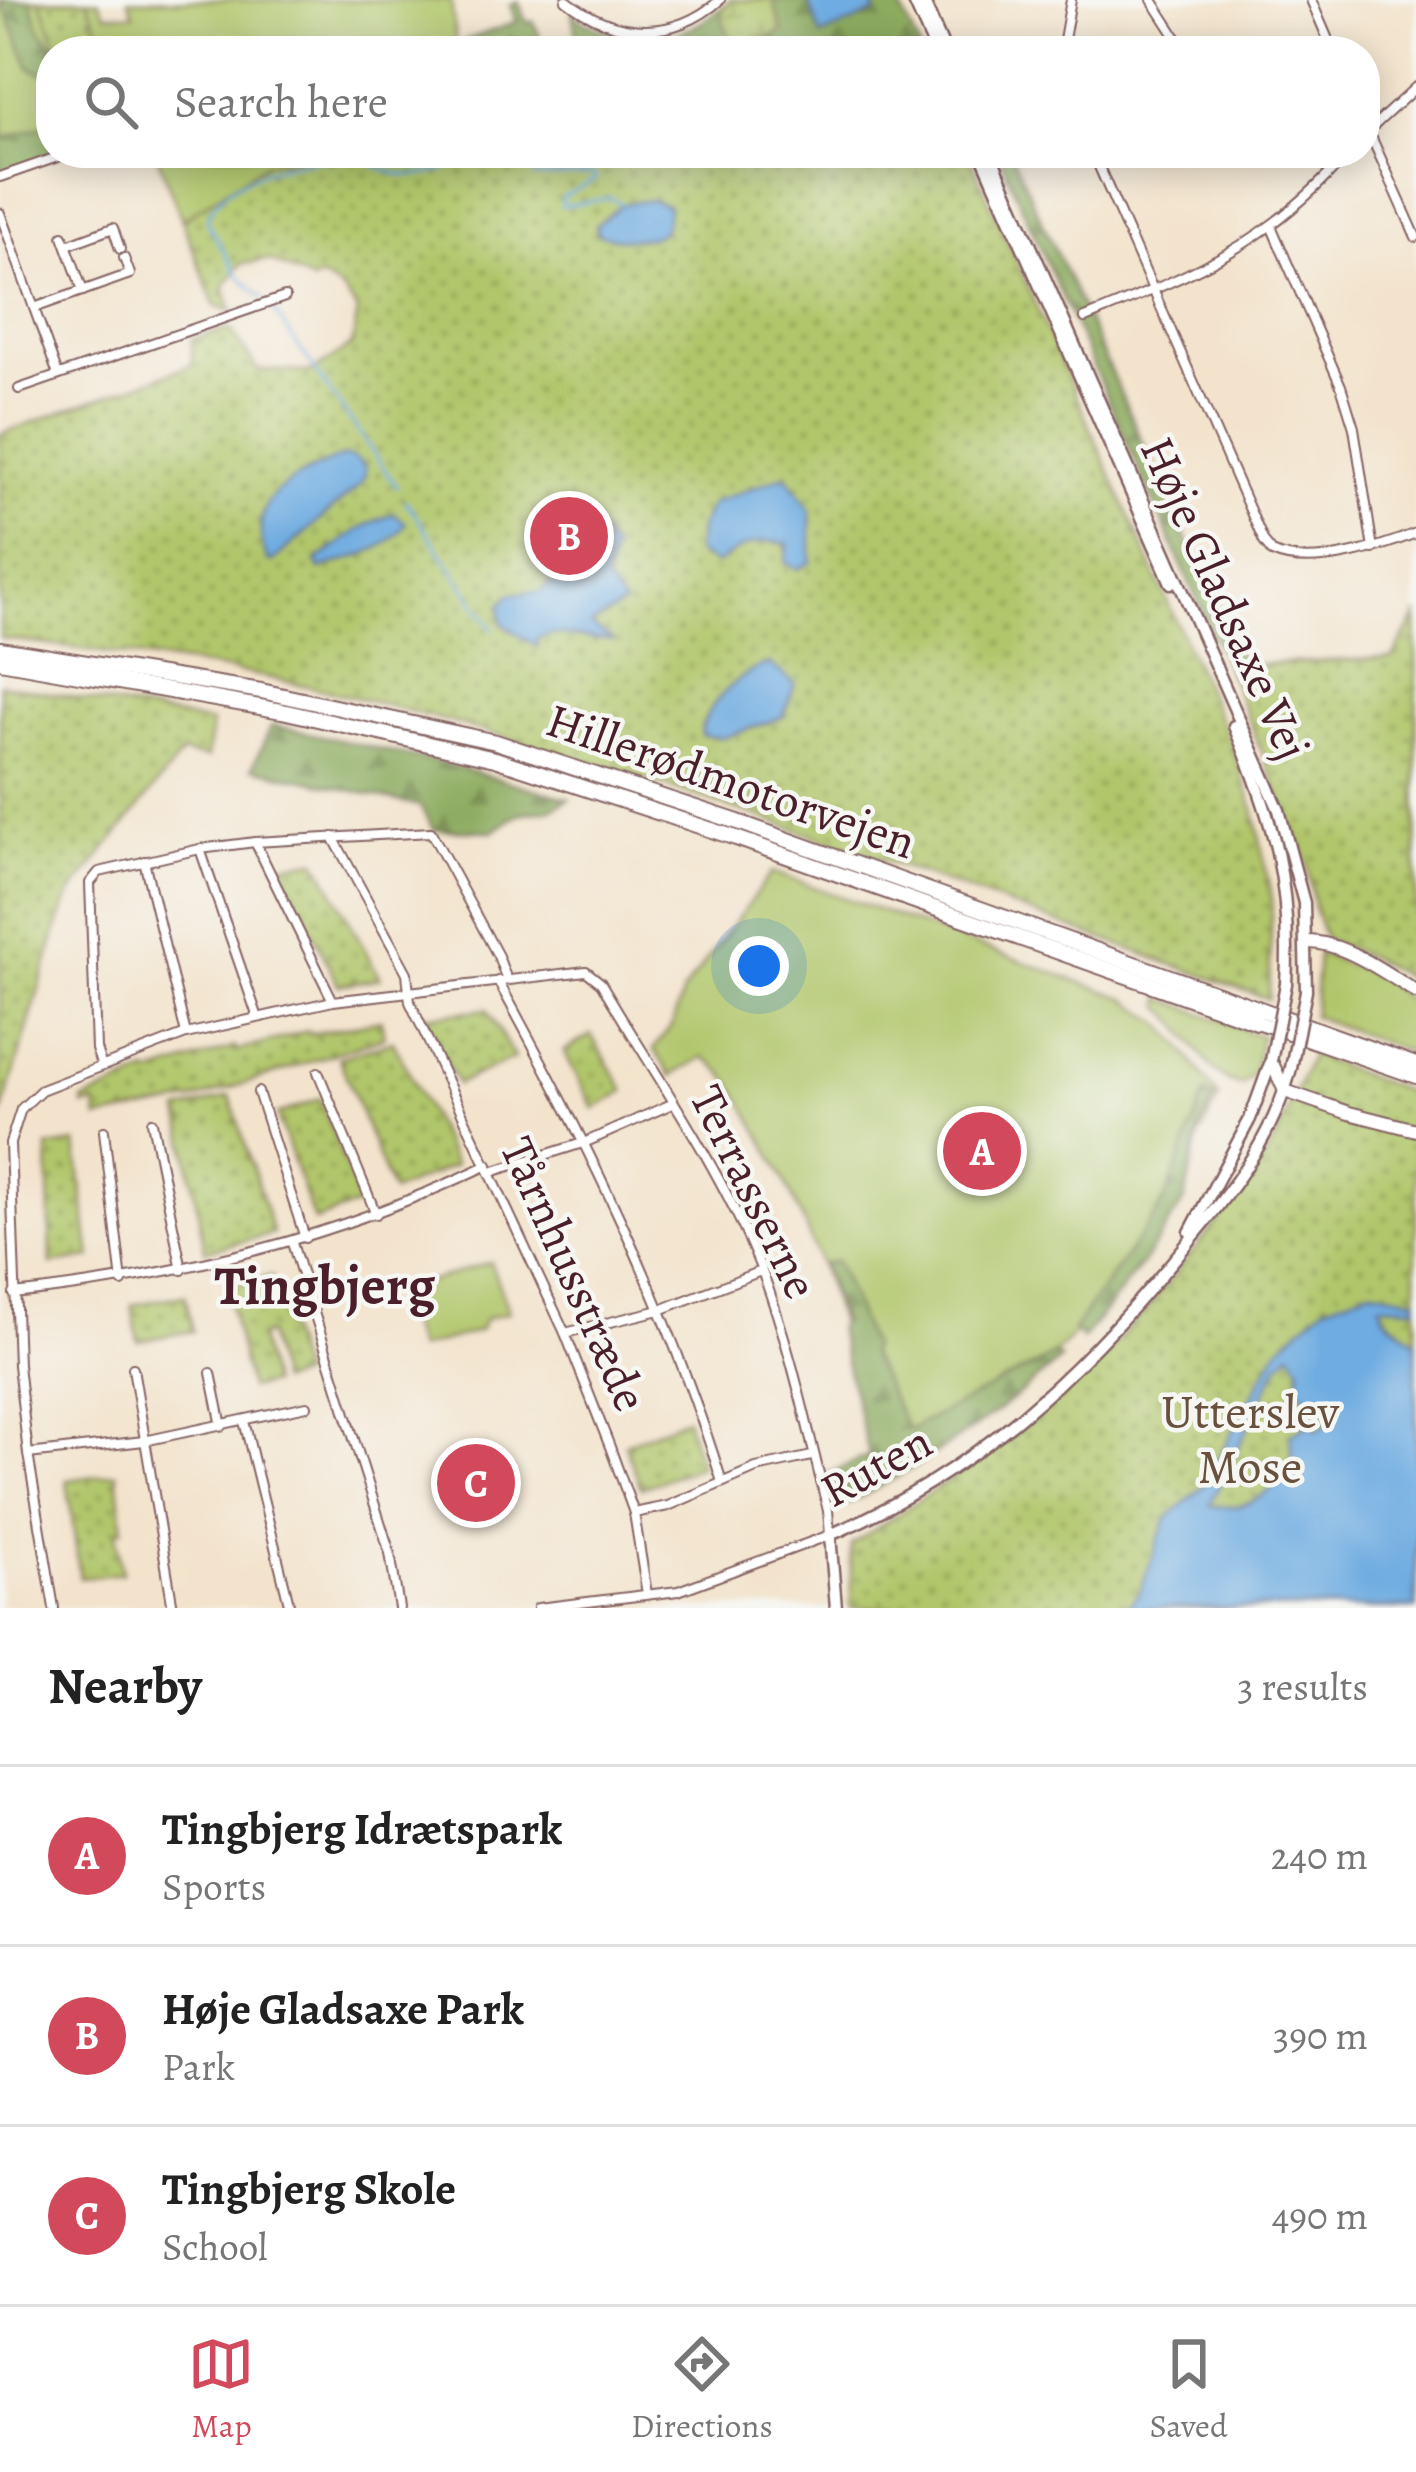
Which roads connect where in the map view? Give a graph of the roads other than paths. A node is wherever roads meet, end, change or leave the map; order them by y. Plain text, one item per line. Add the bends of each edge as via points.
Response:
1 (566, 0) edge
2 (720, 0) edge
3 (913, 0) edge
4 (923, 0) edge
5 (1071, 0) edge
6 (1152, 0) edge
7 (1311, 0) edge
8 (929, 36) edge
9 (939, 36) edge
10 (1064, 36) edge
11 (1175, 36) edge
12 (1327, 36) edge
13 (1416, 87) edge
14 (1380, 117) edge
15 (1380, 159) edge
16 (36, 164) edge
17 (988, 168) edge
18 (997, 168) edge
19 (1100, 168) edge
20 (1335, 168) edge
21 (0, 177) edge
22 (0, 213) edge
23 (1272, 228) junction
24 (1416, 237) edge
25 (1154, 290) junction
26 (83, 291) junction
27 (285, 296) dead end
28 (34, 308) junction
29 (1085, 318) dead end
30 (58, 375) junction
31 (19, 389) dead end
32 (1416, 533) edge
33 (1373, 549) junction
34 (0, 650) edge
35 (0, 661) edge
36 (333, 837) junction
37 (255, 842) junction
38 (200, 849) junction
39 (144, 862) junction
40 (1307, 942) junction
41 (1288, 959) junction
42 (502, 981) junction
43 (409, 992) junction
44 (1416, 992) edge
45 (333, 1001) junction
46 (257, 1015) junction
47 (1258, 1022) joint
48 (187, 1034) junction
49 (1271, 1061) junction
50 (101, 1064) junction
51 (1416, 1065) edge
52 (318, 1072) dead end
53 (1416, 1077) edge
54 (1285, 1091) junction
55 (258, 1092) dead end
56 (674, 1103) junction
57 (152, 1122) dead end
58 (1416, 1130) edge
59 (104, 1131) dead end
60 (586, 1142) junction
61 (489, 1168) junction
62 (376, 1214) junction
63 (305, 1238) junction
64 (292, 1243) junction
65 (1177, 1256) junction
66 (182, 1270) junction
67 (761, 1271) junction
68 (122, 1282) junction
69 (14, 1294) junction
70 (661, 1310) junction
71 (565, 1333) junction
72 (134, 1368) dead end
73 (211, 1373) dead end
74 (308, 1406) dead end
75 (244, 1421) junction
76 (222, 1426) junction
77 (144, 1441) junction
78 (28, 1454) junction
79 (812, 1456) junction
80 (722, 1482) junction
81 (634, 1513) junction
82 (830, 1535) junction
83 (647, 1594) junction
84 (54, 1608) edge
85 (173, 1608) edge
86 (290, 1608) edge
87 (399, 1608) edge
88 (538, 1608) edge
89 (836, 1608) edge

1 - 2 street via 603,24 643,32 692,20
3 - 8 street
4 - 9 street
5 - 10 street
6 - 11 street
7 - 12 street
13 - 14 street
15 - 24 street
16 - 21 street
17 - 41 street, Høje Gladsaxe Vej via 1253,773 1284,878
18 - 40 street, Høje Gladsaxe Vej via 1279,809
19 - 25 street
20 - 23 street
22 - 28 street
23 - 25 street
23 - 33 street via 1354,428
25 - 29 street
25 - 33 street via 1264,542 1280,556
26 - 26 street via 130,274 112,228 65,241
26 - 28 street
27 - 30 street
28 - 30 street
30 - 31 street
32 - 33 street
34 - 51 highway, Hillerødmotorvejen via 262,692 496,742
35 - 47 highway, Hillerødmotorvejen via 496,759
36 - 37 street
36 - 42 street via 430,832 498,956
36 - 43 street, Tårnhusstræde
37 - 38 street
37 - 45 street
38 - 39 street
38 - 46 street
39 - 48 street
39 - 50 street via 94,877 89,907
40 - 41 street
40 - 44 main road via 1353,956
40 - 54 street, Høje Gladsaxe Vej, bridge via 1306,991
41 - 49 street, Høje Gladsaxe Vej, bridge
42 - 43 street
42 - 56 street, Terrasserne via 586,971 601,982
42 - 60 street
43 - 45 street
43 - 61 street, Tårnhusstræde
45 - 46 street
46 - 48 street
47 - 53 main road, Hillerødmotorvejen
48 - 50 street
49 - 54 main road
49 - 65 street, Ruten via 1250,1119
50 - 69 street via 30,1098 15,1121
52 - 62 street
54 - 58 main road
54 - 65 street, Ruten via 1258,1152
55 - 63 street
56 - 60 street
56 - 67 street, Terrasserne
57 - 66 street
59 - 68 street
60 - 61 street
60 - 70 street
61 - 62 street
61 - 71 street, Tårnhusstræde
62 - 63 street
63 - 64 street
64 - 66 street
64 - 87 street via 390,1553
65 - 82 street, Ruten via 1092,1355 1028,1412 947,1470
66 - 68 street
67 - 70 street
67 - 79 street, Terrasserne
68 - 69 street
69 - 78 street
70 - 71 street
70 - 80 street
71 - 81 street, Tårnhusstræde
72 - 77 street
73 - 76 street
74 - 75 street
75 - 76 street
75 - 86 street
76 - 77 street
77 - 78 street
77 - 85 street
78 - 84 street
79 - 80 street
79 - 82 street, Terrasserne
80 - 81 street
81 - 83 street, Tårnhusstræde
82 - 83 street, Ruten via 699,1584
82 - 89 street
83 - 88 street, Ruten

